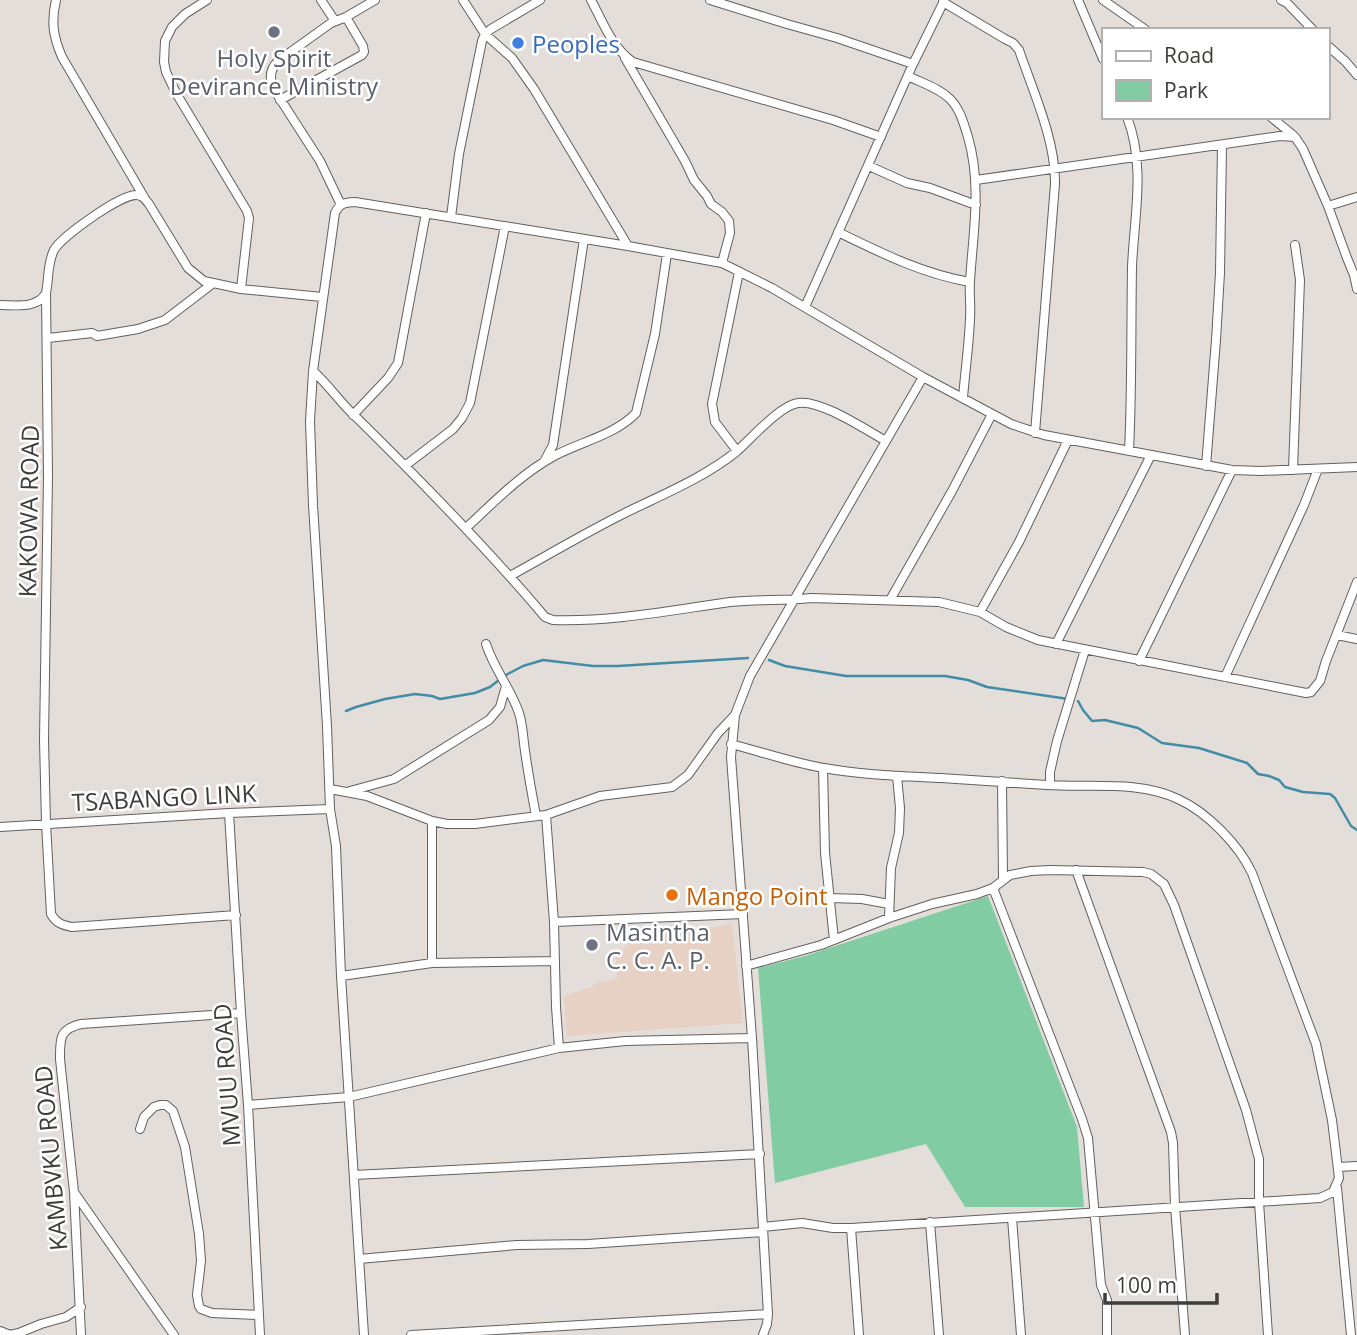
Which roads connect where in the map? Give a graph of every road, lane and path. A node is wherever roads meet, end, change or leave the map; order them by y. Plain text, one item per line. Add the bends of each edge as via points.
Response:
1 (56, 0) edge
2 (207, 0) edge
3 (321, 0) edge
4 (375, 0) edge
5 (463, 0) edge
6 (540, 0) edge
7 (591, 0) edge
8 (710, 0) edge
9 (1078, 0) edge
10 (1103, 0) edge
11 (1281, 0) edge
12 (943, 1) edge
13 (345, 17) junction
14 (335, 21) junction
15 (1143, 28) edge
16 (1311, 28) edge
17 (485, 34) junction
18 (1329, 47) edge
19 (624, 56) junction
20 (1102, 57) edge
21 (914, 64) junction
22 (1357, 75) edge
23 (908, 76) junction
24 (280, 100) junction
25 (1128, 119) edge
26 (1274, 119) edge
27 (1295, 136) junction
28 (881, 137) junction
29 (1222, 145) junction
30 (1137, 158) junction
31 (869, 166) junction
32 (1055, 169) junction
33 (976, 180) junction
34 (144, 197) junction
35 (1357, 197) edge
36 (341, 205) junction
37 (976, 205) junction
38 (1328, 206) junction
39 (426, 213) junction
40 (450, 217) junction
41 (505, 226) junction
42 (838, 232) junction
43 (584, 239) junction
44 (1296, 245) dead end
45 (628, 246) junction
46 (667, 254) junction
47 (722, 263) junction
48 (739, 272) junction
49 (1355, 276) edge
50 (970, 282) junction
51 (212, 284) junction
52 (241, 289) junction
53 (1357, 289) edge
54 (46, 293) junction
55 (322, 297) junction
56 (0, 305) edge
57 (806, 307) junction
58 (48, 338) junction
59 (313, 371) junction
60 (923, 377) junction
61 (963, 398) junction
62 (992, 414) junction
63 (354, 415) junction
64 (1035, 433) junction
65 (1068, 440) junction
66 (886, 441) junction
67 (737, 451) junction
68 (1129, 451) junction
69 (1151, 455) junction
70 (543, 462) junction
71 (406, 465) junction
72 (1206, 466) junction
73 (1357, 467) edge
74 (1318, 469) junction
75 (1232, 470) junction
76 (1293, 470) junction
77 (466, 528) junction
78 (510, 576) junction
79 (1357, 582) edge
80 (793, 600) junction
81 (890, 600) junction
82 (980, 612) junction
83 (1337, 635) junction
84 (1357, 639) edge
85 (486, 644) dead end
86 (1056, 644) junction
87 (1085, 650) junction
88 (1139, 661) junction
89 (1225, 677) junction
90 (506, 686) junction
91 (735, 715) junction
92 (731, 744) junction
93 (823, 768) junction
94 (897, 776) junction
95 (1002, 781) junction
96 (1050, 785) junction
97 (330, 789) junction
98 (342, 792) junction
99 (330, 809) junction
100 (229, 813) junction
101 (541, 815) junction
102 (432, 821) junction
103 (46, 823) junction
104 (0, 827) edge
105 (1076, 870) junction
106 (1003, 878) junction
107 (993, 888) junction
108 (830, 898) junction
109 (889, 904) junction
110 (743, 914) junction
111 (236, 915) junction
112 (889, 918) junction
113 (554, 922) junction
114 (834, 940) junction
115 (555, 961) junction
116 (432, 963) junction
117 (747, 966) junction
118 (341, 976) junction
119 (241, 1013) junction
120 (752, 1038) junction
121 (559, 1048) junction
122 (349, 1097) junction
123 (248, 1105) junction
124 (139, 1129) dead end
125 (760, 1154) junction
126 (1357, 1166) edge
127 (1338, 1167) junction
128 (354, 1175) junction
129 (1337, 1185) junction
130 (74, 1192) junction
131 (1259, 1202) junction
132 (1175, 1206) junction
133 (1094, 1213) junction
134 (1012, 1218) junction
135 (930, 1222) junction
136 (851, 1228) junction
137 (763, 1230) junction
138 (359, 1259) junction
139 (80, 1307) junction
140 (768, 1314) junction
141 (259, 1315) junction
142 (767, 1324) junction
143 (0, 1331) edge
144 (81, 1335) edge
145 (174, 1335) edge
146 (260, 1335) edge
147 (364, 1335) edge
148 (411, 1335) edge
149 (763, 1335) edge
150 (769, 1335) edge
151 (859, 1335) edge
152 (939, 1335) edge
153 (1021, 1335) edge
154 (1107, 1335) edge
155 (1185, 1335) edge
156 (1268, 1335) edge
157 (1351, 1335) edge

1 - 34 street via 52,16 62,57
2 - 52 street via 172,27 165,41 164,62 176,93 247,211
3 - 14 street
4 - 13 street
5 - 17 street
6 - 17 street
7 - 19 street
8 - 21 street
9 - 20 street
10 - 15 street
11 - 16 street
12 - 21 street
12 - 32 street via 1019,50
13 - 14 street
13 - 24 street via 363,46 362,55
14 - 24 street via 273,65 271,85
17 - 40 street via 468,103
17 - 45 street via 512,58 534,89
18 - 22 street
19 - 28 street via 643,66
19 - 47 street via 694,180 729,221
21 - 23 street
23 - 28 street
23 - 33 street via 940,91 956,107 973,154
24 - 36 street via 320,161
25 - 30 street
26 - 27 street
27 - 29 street
27 - 38 street
28 - 31 street
29 - 30 street
29 - 72 street via 1220,273
30 - 32 street
30 - 68 street
31 - 37 street
31 - 42 street
32 - 33 street
32 - 64 street
33 - 37 street
34 - 51 street via 188,268
34 - 54 street, KAKOWA ROAD via 125,198 66,236 51,258
35 - 38 street
36 - 39 street via 355,202
36 - 55 street via 335,213
37 - 50 street
38 - 49 street
39 - 40 street
39 - 63 street via 398,363
40 - 41 street
41 - 43 street
41 - 71 street via 470,403 453,429
42 - 50 street via 899,261
42 - 57 street
43 - 45 street
43 - 70 street via 553,445
44 - 76 street via 1300,280
45 - 46 street
46 - 47 street
46 - 70 street via 655,334 636,413 612,430
47 - 48 street
48 - 57 street
48 - 67 street via 712,404 715,422
49 - 53 street
50 - 61 street
51 - 52 street
51 - 58 street via 165,320 138,329
52 - 55 street
54 - 56 street via 37,303
54 - 58 street, KAKOWA ROAD
55 - 59 street
57 - 60 street
58 - 103 street, KAKOWA ROAD
59 - 63 street
59 - 97 street via 313,505
60 - 61 street
60 - 66 street
61 - 62 street
62 - 64 street
62 - 81 street
63 - 71 street
64 - 65 street
65 - 68 street
65 - 82 street
66 - 67 street via 806,402 788,407
66 - 80 street
67 - 78 street
68 - 69 street
69 - 72 street
69 - 86 street
70 - 77 street
71 - 77 street
72 - 75 street
73 - 74 street
74 - 76 street
74 - 89 street
75 - 76 street
75 - 88 street
77 - 78 street
78 - 80 street via 545,617 553,620
79 - 83 street
80 - 81 street
80 - 91 street via 750,676
81 - 82 street via 939,602
82 - 86 street via 1021,634
83 - 84 street
83 - 89 street via 1320,681 1311,692
85 - 90 street
86 - 87 street
87 - 88 street
87 - 96 street via 1057,741
88 - 89 street
90 - 98 street via 495,714 460,739 394,779
90 - 101 street via 522,721
91 - 92 street
91 - 101 street via 688,775 672,787 600,796
92 - 93 street
92 - 110 street
93 - 94 street
93 - 108 street
94 - 95 street
94 - 109 street via 899,833
95 - 96 street
95 - 106 street
96 - 127 street via 1122,786 1178,798 1213,822 1242,856 1316,1044
97 - 98 street
97 - 99 street
98 - 102 street via 367,796
99 - 100 street, TSABANGO LINK
99 - 118 street via 336,846
100 - 103 street, TSABANGO LINK
100 - 111 street, MVUU ROAD
101 - 102 street via 475,824
101 - 113 street
102 - 116 street
103 - 104 street, TSABANGO LINK
103 - 111 street, KAKOWA ROAD via 50,906 55,921 63,925
105 - 106 street via 1031,871
105 - 131 street via 1143,872 1158,878 1168,891 1246,1110 1259,1159
105 - 132 street via 1171,1132
106 - 107 street
107 - 112 street
107 - 133 street via 1088,1138
108 - 109 street
108 - 114 street
109 - 112 street
110 - 113 street
110 - 117 street
111 - 119 street, MVUU ROAD
112 - 114 street
113 - 115 street
114 - 117 street
115 - 116 street
115 - 121 street
116 - 118 street
117 - 120 street
118 - 122 street
119 - 123 street, MVUU ROAD
119 - 130 street, KAMBVKU ROAD via 81,1024 64,1033 60,1059
120 - 121 street via 625,1041
120 - 125 street
121 - 122 street
122 - 123 street
122 - 128 street
123 - 141 street, MVUU ROAD
124 - 141 street via 148,1112 166,1105 182,1135 201,1253 199,1306 212,1313
125 - 128 street
125 - 137 street
126 - 127 street
127 - 129 street
128 - 138 street
129 - 131 street via 1320,1198
129 - 157 street
130 - 139 street, KAMBVKU ROAD
130 - 145 street
131 - 132 street
131 - 156 street
132 - 133 street
132 - 155 street
133 - 134 street
133 - 154 street via 1101,1285 1107,1300
134 - 135 street
134 - 153 street
135 - 136 street
135 - 152 street
136 - 137 street via 802,1223
136 - 151 street
137 - 138 street
137 - 140 street
138 - 147 street
139 - 143 street via 19,1334
139 - 144 street, KAMBVKU ROAD
140 - 142 street
140 - 148 street
141 - 146 street, MVUU ROAD
142 - 149 street
142 - 150 street

